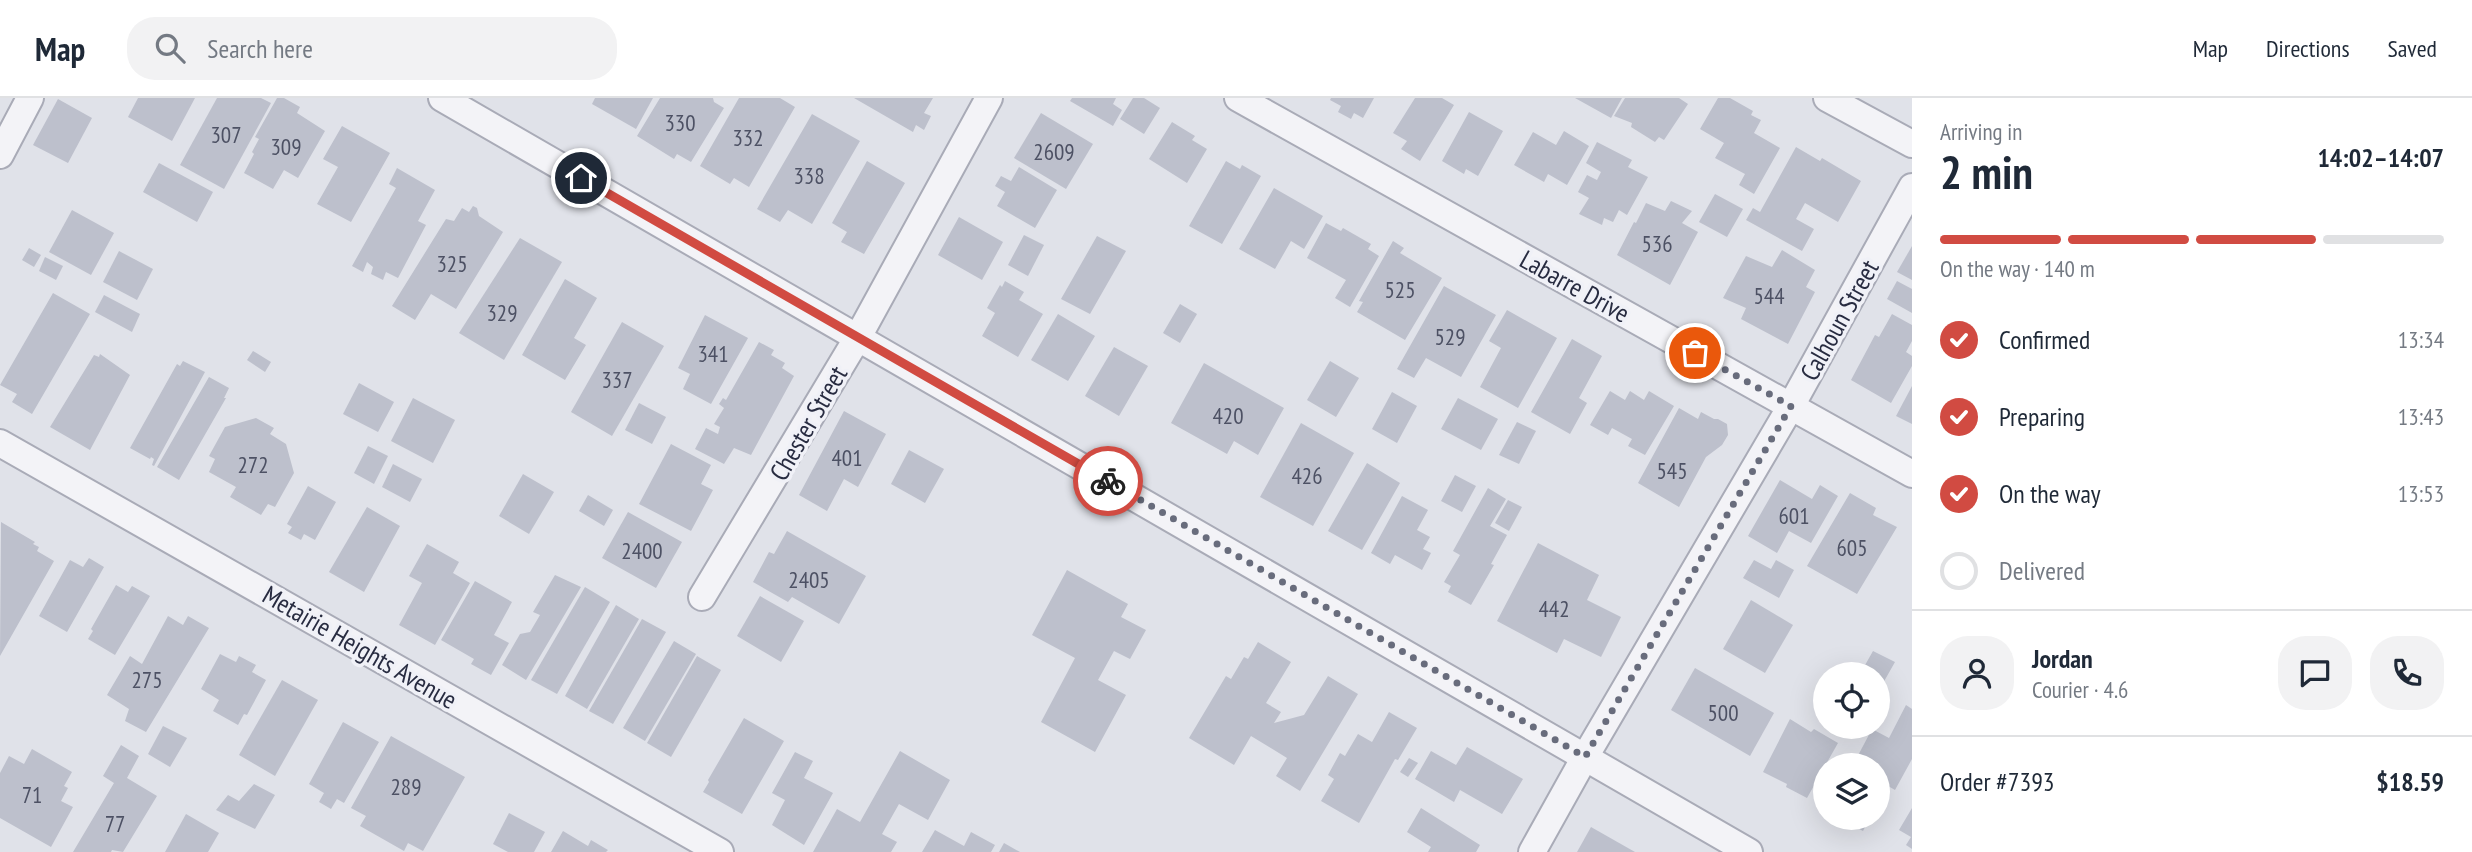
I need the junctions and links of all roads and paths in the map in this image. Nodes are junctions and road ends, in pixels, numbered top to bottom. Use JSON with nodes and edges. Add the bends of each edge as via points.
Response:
{"nodes":[{"id":1,"x":30,"y":98,"type":"edge"},
{"id":2,"x":442,"y":98,"type":"edge"},
{"id":3,"x":989,"y":98,"type":"edge"},
{"id":4,"x":1238,"y":98,"type":"edge"},
{"id":5,"x":1827,"y":98,"type":"edge"},
{"id":6,"x":1912,"y":144,"type":"edge"},
{"id":7,"x":0,"y":155,"type":"edge"},
{"id":8,"x":1912,"y":187,"type":"edge"},
{"id":9,"x":858,"y":337,"type":"junction"},
{"id":10,"x":1791,"y":406,"type":"junction"},
{"id":11,"x":0,"y":443,"type":"edge"},
{"id":12,"x":1912,"y":474,"type":"edge"},
{"id":13,"x":702,"y":597,"type":"dead end"},
{"id":14,"x":1585,"y":757,"type":"junction"},
{"id":15,"x":720,"y":852,"type":"edge"},
{"id":16,"x":1532,"y":852,"type":"edge"},
{"id":17,"x":1749,"y":852,"type":"edge"}],
"edges":[{"from":1,"to":7,"type":"street"},
{"from":2,"to":9,"type":"street"},
{"from":3,"to":9,"type":"street","name":"Chester Street"},
{"from":4,"to":10,"type":"street","name":"Labarre Drive"},
{"from":5,"to":6,"type":"street"},
{"from":8,"to":10,"type":"street","name":"Calhoun Street"},
{"from":9,"to":13,"type":"street","name":"Chester Street"},
{"from":9,"to":14,"type":"street"},
{"from":10,"to":12,"type":"street","name":"Labarre Drive"},
{"from":10,"to":14,"type":"street","name":"Calhoun Street"},
{"from":11,"to":15,"type":"street","name":"Metairie Heights Avenue"},
{"from":14,"to":16,"type":"street","name":"Calhoun Street"},
{"from":14,"to":17,"type":"street"}]}
